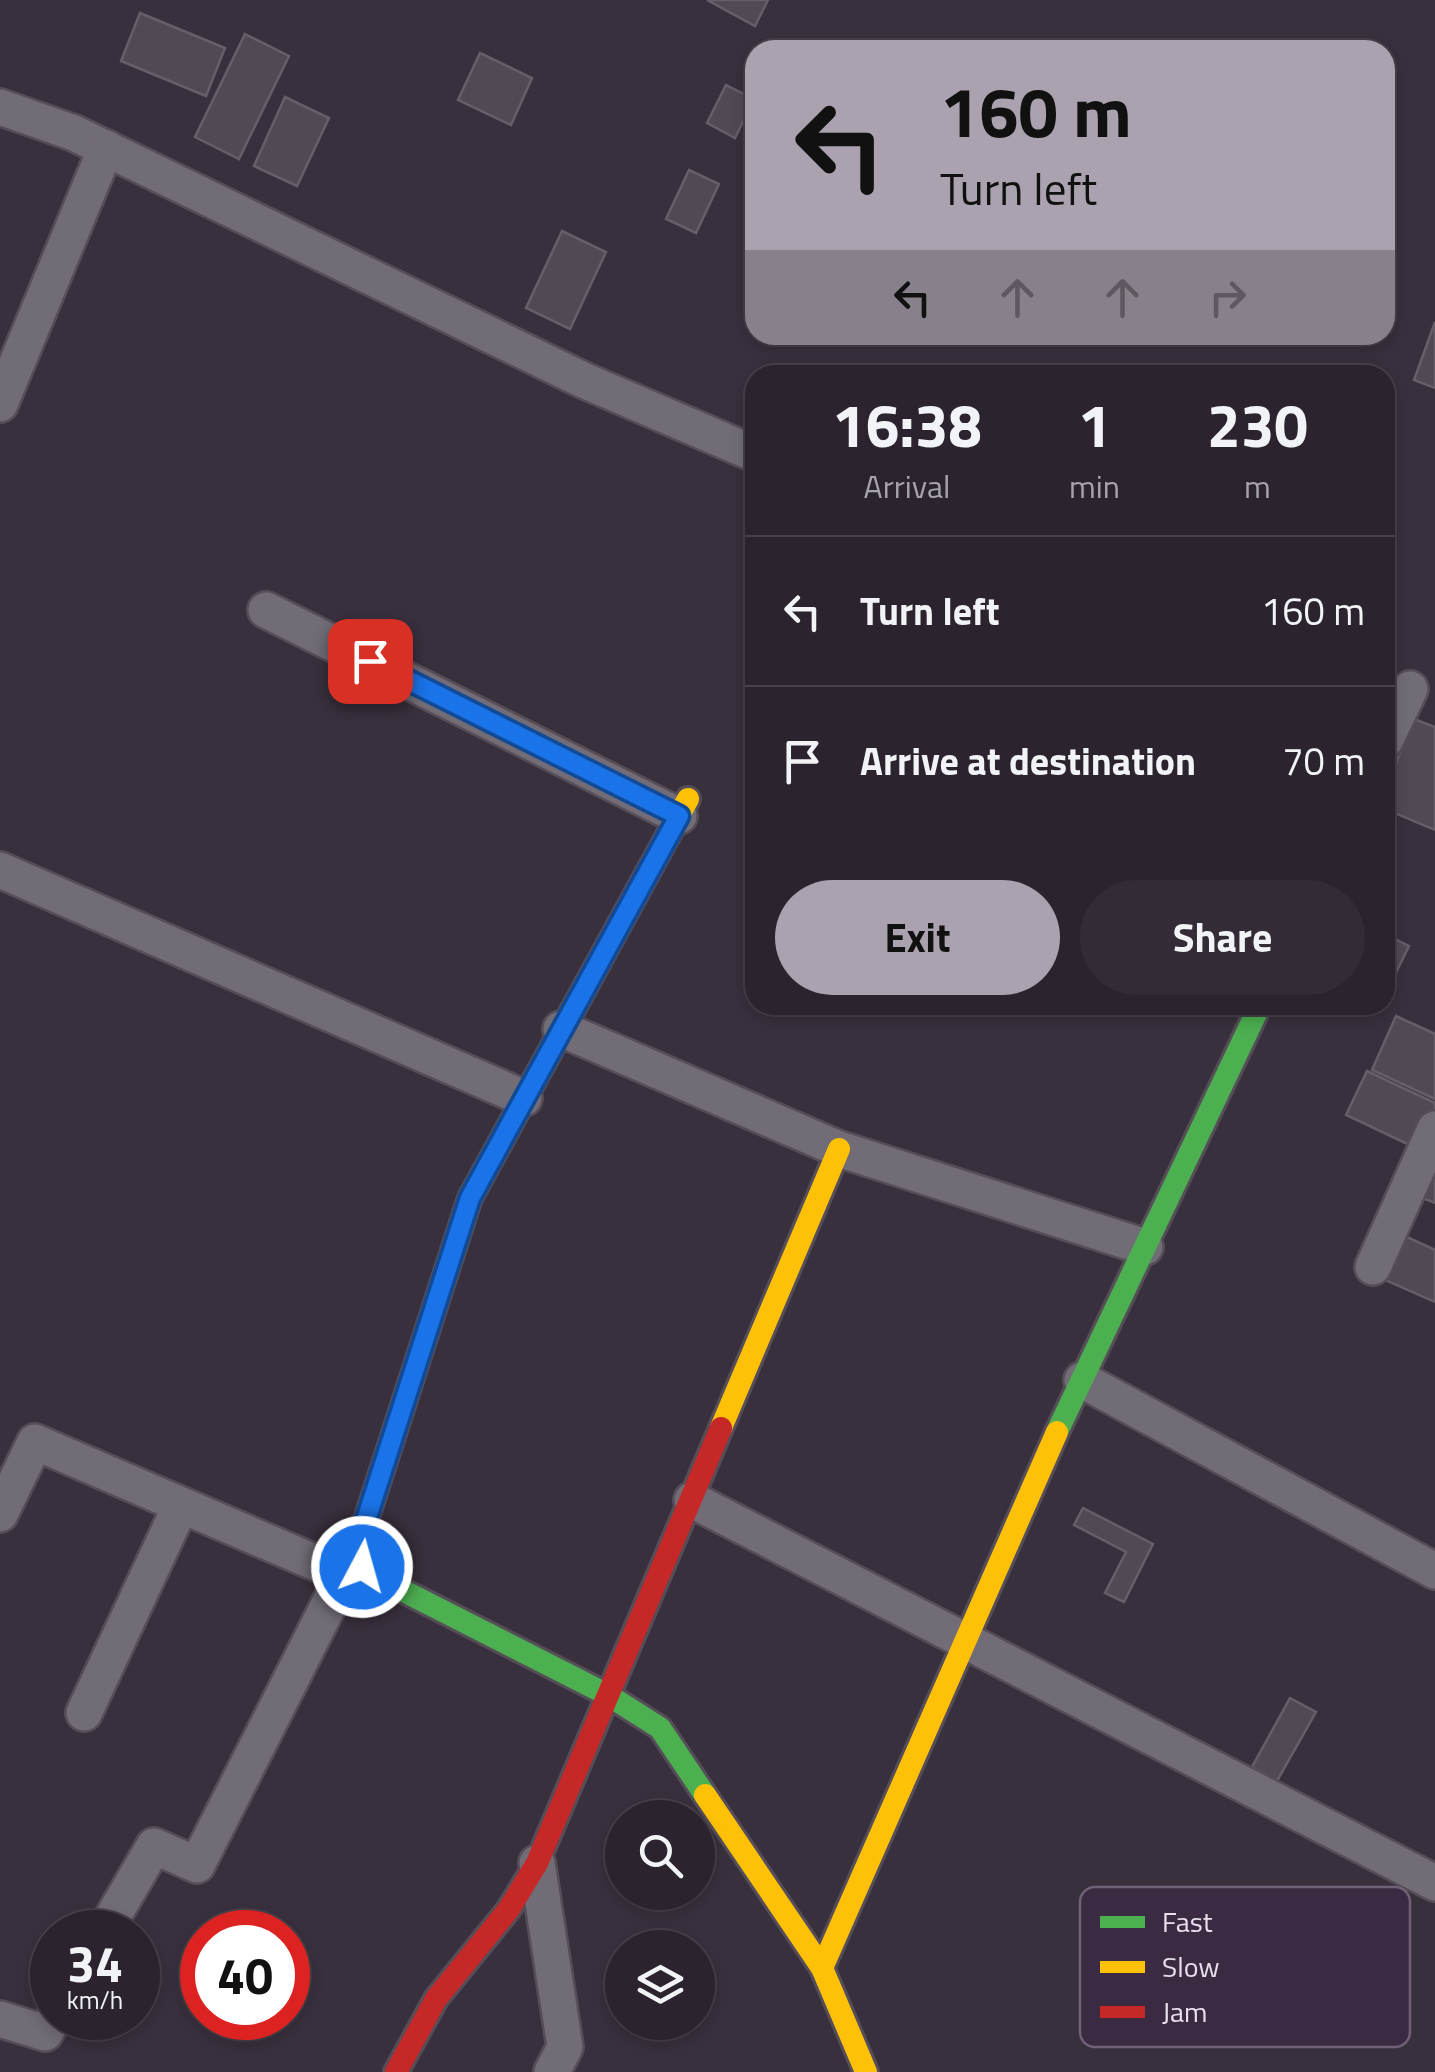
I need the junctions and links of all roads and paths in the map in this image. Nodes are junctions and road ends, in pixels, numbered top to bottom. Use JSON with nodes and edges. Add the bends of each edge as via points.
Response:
{"nodes":[{"id":1,"x":0,"y":107,"type":"edge"},
{"id":2,"x":106,"y":148,"type":"junction"},
{"id":3,"x":0,"y":404,"type":"edge"},
{"id":4,"x":745,"y":450,"type":"edge"},
{"id":5,"x":266,"y":610,"type":"dead end"},
{"id":6,"x":1410,"y":690,"type":"edge"},
{"id":7,"x":1395,"y":721,"type":"edge"},
{"id":8,"x":684,"y":808,"type":"joint"},
{"id":9,"x":0,"y":870,"type":"edge"},
{"id":10,"x":1255,"y":1015,"type":"edge"},
{"id":11,"x":561,"y":1028,"type":"junction"},
{"id":12,"x":524,"y":1098,"type":"junction"},
{"id":13,"x":1435,"y":1129,"type":"edge"},
{"id":14,"x":839,"y":1149,"type":"junction"},
{"id":15,"x":1144,"y":1247,"type":"junction"},
{"id":16,"x":1373,"y":1267,"type":"dead end"},
{"id":17,"x":1082,"y":1380,"type":"junction"},
{"id":18,"x":692,"y":1500,"type":"junction"},
{"id":19,"x":181,"y":1505,"type":"junction"},
{"id":20,"x":0,"y":1514,"type":"edge"},
{"id":21,"x":350,"y":1563,"type":"junction"},
{"id":22,"x":1435,"y":1572,"type":"edge"},
{"id":23,"x":964,"y":1642,"type":"junction"},
{"id":24,"x":608,"y":1695,"type":"junction"},
{"id":25,"x":84,"y":1712,"type":"dead end"},
{"id":26,"x":537,"y":1863,"type":"junction"},
{"id":27,"x":1435,"y":1883,"type":"edge"},
{"id":28,"x":117,"y":1910,"type":"edge"},
{"id":29,"x":822,"y":1968,"type":"junction"},
{"id":30,"x":0,"y":2018,"type":"edge"},
{"id":31,"x":30,"y":2028,"type":"edge"},
{"id":32,"x":396,"y":2072,"type":"edge"},
{"id":33,"x":552,"y":2072,"type":"edge"},
{"id":34,"x":866,"y":2072,"type":"edge"}],
"edges":[{"from":1,"to":2,"type":"street"},
{"from":2,"to":3,"type":"street"},
{"from":2,"to":4,"type":"street","via":[[583,380]]},
{"from":5,"to":8,"type":"street"},
{"from":6,"to":7,"type":"street"},
{"from":8,"to":11,"type":"street"},
{"from":9,"to":12,"type":"street"},
{"from":10,"to":15,"type":"street"},
{"from":11,"to":12,"type":"street"},
{"from":11,"to":14,"type":"street"},
{"from":12,"to":21,"type":"street","via":[[470,1198]]},
{"from":13,"to":16,"type":"street"},
{"from":14,"to":15,"type":"street"},
{"from":14,"to":18,"type":"street"},
{"from":15,"to":17,"type":"street"},
{"from":17,"to":22,"type":"street"},
{"from":17,"to":23,"type":"street"},
{"from":18,"to":23,"type":"street"},
{"from":18,"to":24,"type":"street"},
{"from":19,"to":20,"type":"street","via":[[35,1442]]},
{"from":19,"to":21,"type":"street"},
{"from":19,"to":25,"type":"street"},
{"from":21,"to":24,"type":"street"},
{"from":21,"to":28,"type":"street","via":[[197,1864],[154,1846]]},
{"from":23,"to":27,"type":"street"},
{"from":23,"to":29,"type":"street"},
{"from":24,"to":26,"type":"street"},
{"from":24,"to":29,"type":"street","via":[[660,1728]]},
{"from":26,"to":32,"type":"street","via":[[436,2000]]},
{"from":26,"to":33,"type":"street","via":[[565,2047]]},
{"from":29,"to":34,"type":"street"},
{"from":30,"to":31,"type":"street"}]}
